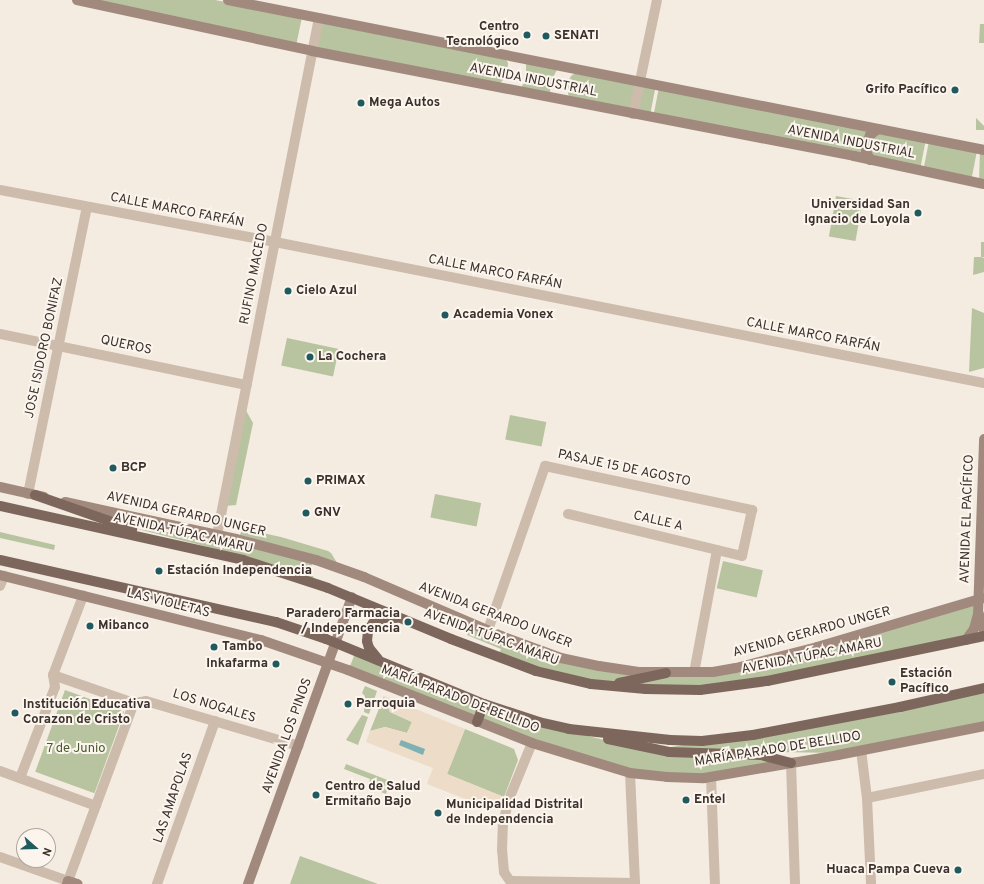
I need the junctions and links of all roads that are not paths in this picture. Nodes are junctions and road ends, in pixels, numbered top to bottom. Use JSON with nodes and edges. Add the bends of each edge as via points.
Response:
{"nodes":[{"id":1,"x":77,"y":0,"type":"edge"},
{"id":2,"x":228,"y":0,"type":"edge"},
{"id":3,"x":657,"y":0,"type":"edge"},
{"id":4,"x":319,"y":18,"type":"junction"},
{"id":5,"x":312,"y":51,"type":"junction"},
{"id":6,"x":640,"y":81,"type":"junction"},
{"id":7,"x":633,"y":114,"type":"junction"},
{"id":8,"x":860,"y":125,"type":"junction"},
{"id":9,"x":878,"y":129,"type":"junction"},
{"id":10,"x":984,"y":150,"type":"edge"},
{"id":11,"x":854,"y":156,"type":"junction"},
{"id":12,"x":870,"y":160,"type":"junction"},
{"id":13,"x":984,"y":184,"type":"edge"},
{"id":14,"x":0,"y":190,"type":"edge"},
{"id":15,"x":87,"y":207,"type":"junction"},
{"id":16,"x":275,"y":242,"type":"junction"},
{"id":17,"x":0,"y":334,"type":"edge"},
{"id":18,"x":59,"y":346,"type":"junction"},
{"id":19,"x":984,"y":383,"type":"edge"},
{"id":20,"x":247,"y":385,"type":"junction"},
{"id":21,"x":984,"y":439,"type":"edge"},
{"id":22,"x":0,"y":487,"type":"edge"},
{"id":23,"x":32,"y":495,"type":"junction"},
{"id":24,"x":0,"y":506,"type":"edge"},
{"id":25,"x":568,"y":514,"type":"dead end"},
{"id":26,"x":217,"y":535,"type":"junction"},
{"id":27,"x":175,"y":545,"type":"junction"},
{"id":28,"x":717,"y":550,"type":"junction"},
{"id":29,"x":742,"y":556,"type":"joint"},
{"id":30,"x":0,"y":560,"type":"edge"},
{"id":31,"x":1,"y":579,"type":"edge"},
{"id":32,"x":83,"y":596,"type":"junction"},
{"id":33,"x":352,"y":597,"type":"junction"},
{"id":34,"x":980,"y":603,"type":"edge"},
{"id":35,"x":408,"y":622,"type":"junction"},
{"id":36,"x":488,"y":630,"type":"junction"},
{"id":37,"x":984,"y":630,"type":"edge"},
{"id":38,"x":984,"y":636,"type":"edge"},
{"id":39,"x":966,"y":640,"type":"junction"},
{"id":40,"x":336,"y":644,"type":"junction"},
{"id":41,"x":329,"y":663,"type":"junction"},
{"id":42,"x":384,"y":663,"type":"junction"},
{"id":43,"x":666,"y":673,"type":"junction"},
{"id":44,"x":694,"y":673,"type":"junction"},
{"id":45,"x":53,"y":675,"type":"junction"},
{"id":46,"x":608,"y":686,"type":"junction"},
{"id":47,"x":984,"y":688,"type":"edge"},
{"id":48,"x":134,"y":703,"type":"junction"},
{"id":49,"x":484,"y":704,"type":"junction"},
{"id":50,"x":215,"y":721,"type":"junction"},
{"id":51,"x":477,"y":722,"type":"junction"},
{"id":52,"x":984,"y":726,"type":"edge"},
{"id":53,"x":569,"y":729,"type":"junction"},
{"id":54,"x":532,"y":743,"type":"junction"},
{"id":55,"x":299,"y":746,"type":"junction"},
{"id":56,"x":861,"y":750,"type":"junction"},
{"id":57,"x":791,"y":763,"type":"junction"},
{"id":58,"x":0,"y":771,"type":"edge"},
{"id":59,"x":630,"y":773,"type":"junction"},
{"id":60,"x":984,"y":774,"type":"edge"},
{"id":61,"x":711,"y":777,"type":"junction"},
{"id":62,"x":20,"y":778,"type":"junction"},
{"id":63,"x":867,"y":798,"type":"junction"},
{"id":64,"x":96,"y":806,"type":"junction"},
{"id":65,"x":0,"y":857,"type":"edge"},
{"id":66,"x":71,"y":883,"type":"edge"},
{"id":67,"x":512,"y":883,"type":"edge"},
{"id":68,"x":560,"y":883,"type":"edge"},
{"id":69,"x":157,"y":884,"type":"edge"},
{"id":70,"x":248,"y":884,"type":"edge"},
{"id":71,"x":635,"y":884,"type":"edge"},
{"id":72,"x":715,"y":884,"type":"edge"},
{"id":73,"x":795,"y":884,"type":"edge"},
{"id":74,"x":871,"y":884,"type":"edge"}],
"edges":[{"from":1,"to":5,"type":"street","name":"AVENIDA INDUSTRIAL"},
{"from":2,"to":4,"type":"street","name":"AVENIDA INDUSTRIAL"},
{"from":3,"to":6,"type":"street"},
{"from":4,"to":5,"type":"street","name":"RUFINO MACEDO"},
{"from":4,"to":6,"type":"street","name":"AVENIDA INDUSTRIAL"},
{"from":5,"to":7,"type":"street","name":"AVENIDA INDUSTRIAL"},
{"from":5,"to":16,"type":"street","name":"RUFINO MACEDO"},
{"from":6,"to":7,"type":"street"},
{"from":6,"to":8,"type":"street","name":"AVENIDA INDUSTRIAL"},
{"from":7,"to":11,"type":"street","name":"AVENIDA INDUSTRIAL"},
{"from":8,"to":9,"type":"street","name":"AVENIDA INDUSTRIAL"},
{"from":8,"to":11,"type":"street","via":[[864,139]]},
{"from":9,"to":10,"type":"street","name":"AVENIDA INDUSTRIAL"},
{"from":9,"to":12,"type":"street","via":[[870,134],[866,146]]},
{"from":11,"to":12,"type":"street","name":"AVENIDA INDUSTRIAL"},
{"from":12,"to":13,"type":"street","name":"AVENIDA INDUSTRIAL"},
{"from":14,"to":15,"type":"street","name":"CALLE MARCO FARFÁN"},
{"from":15,"to":16,"type":"street","name":"CALLE MARCO FARFÁN"},
{"from":15,"to":18,"type":"street","name":"JOSE ISIDORO BONIFAZ"},
{"from":16,"to":19,"type":"street","name":"CALLE MARCO FARFÁN"},
{"from":16,"to":20,"type":"street","name":"RUFINO MACEDO"},
{"from":17,"to":18,"type":"street","name":"QUEROS"},
{"from":18,"to":20,"type":"street","name":"QUEROS"},
{"from":18,"to":23,"type":"street","name":"JOSE ISIDORO BONIFAZ"},
{"from":20,"to":26,"type":"street","name":"RUFINO MACEDO"},
{"from":21,"to":34,"type":"street","name":"AVENIDA EL PACÍFICO"},
{"from":22,"to":23,"type":"street","name":"AVENIDA GERARDO UNGER"},
{"from":23,"to":26,"type":"street","name":"AVENIDA GERARDO UNGER"},
{"from":23,"to":27,"type":"main road"},
{"from":24,"to":27,"type":"main road","name":"AVENIDA TÚPAC AMARU"},
{"from":25,"to":28,"type":"street","name":"CALLE A"},
{"from":26,"to":36,"type":"street","name":"AVENIDA GERARDO UNGER","via":[[332,565]]},
{"from":27,"to":33,"type":"main road","name":"AVENIDA TÚPAC AMARU","via":[[243,560]]},
{"from":28,"to":29,"type":"street","name":"CALLE A"},
{"from":28,"to":44,"type":"street"},
{"from":29,"to":36,"type":"street","name":"PASAJE 15 DE AGOSTO","via":[[752,510],[545,466]]},
{"from":30,"to":40,"type":"main road","via":[[276,622]]},
{"from":31,"to":32,"type":"street","name":"LAS VIOLETAS"},
{"from":32,"to":41,"type":"street","name":"LAS VIOLETAS","via":[[261,640]]},
{"from":32,"to":45,"type":"street"},
{"from":33,"to":35,"type":"main road","name":"AVENIDA TÚPAC AMARU"},
{"from":33,"to":40,"type":"street","name":"AVENIDA LOS PINOS"},
{"from":34,"to":37,"type":"street","name":"AVENIDA EL PACÍFICO","via":[[980,623]]},
{"from":34,"to":39,"type":"street","name":"AVENIDA EL PACÍFICO","via":[[976,625]]},
{"from":34,"to":44,"type":"street","name":"AVENIDA GERARDO UNGER","via":[[773,659],[713,672]]},
{"from":35,"to":42,"type":"main road","via":[[385,618],[376,621],[370,628],[367,638],[369,648],[374,656]]},
{"from":35,"to":46,"type":"main road","name":"AVENIDA TÚPAC AMARU","via":[[536,671]]},
{"from":36,"to":43,"type":"street","name":"AVENIDA GERARDO UNGER","via":[[576,662],[639,672]]},
{"from":38,"to":39,"type":"main road","name":"AVENIDA TÚPAC AMARU"},
{"from":39,"to":46,"type":"main road","name":"AVENIDA TÚPAC AMARU","via":[[767,681],[700,690]]},
{"from":40,"to":41,"type":"street","name":"AVENIDA LOS PINOS"},
{"from":40,"to":42,"type":"main road"},
{"from":41,"to":51,"type":"street","name":"MARÍA PARADO DE BELLIDO"},
{"from":41,"to":55,"type":"street","name":"AVENIDA LOS PINOS"},
{"from":42,"to":49,"type":"main road"},
{"from":43,"to":44,"type":"street","name":"AVENIDA GERARDO UNGER"},
{"from":43,"to":46,"type":"main road"},
{"from":45,"to":48,"type":"street","name":"LOS NOGALES"},
{"from":45,"to":62,"type":"street","via":[[55,687]]},
{"from":47,"to":53,"type":"main road","via":[[753,735],[702,741]]},
{"from":48,"to":50,"type":"street","name":"LOS NOGALES","via":[[146,701]]},
{"from":48,"to":64,"type":"street"},
{"from":49,"to":51,"type":"main road"},
{"from":49,"to":53,"type":"main road"},
{"from":50,"to":55,"type":"street","name":"LOS NOGALES"},
{"from":50,"to":69,"type":"street","name":"LAS AMAPOLAS"},
{"from":51,"to":54,"type":"street","name":"MARÍA PARADO DE BELLIDO"},
{"from":52,"to":56,"type":"street","name":"MARÍA PARADO DE BELLIDO"},
{"from":53,"to":57,"type":"main road","via":[[669,752],[760,755]]},
{"from":54,"to":59,"type":"street","name":"MARÍA PARADO DE BELLIDO"},
{"from":54,"to":67,"type":"street","via":[[503,824],[504,872]]},
{"from":55,"to":70,"type":"street","name":"AVENIDA LOS PINOS"},
{"from":56,"to":57,"type":"street","name":"MARÍA PARADO DE BELLIDO"},
{"from":56,"to":63,"type":"street"},
{"from":57,"to":61,"type":"street","name":"MARÍA PARADO DE BELLIDO"},
{"from":57,"to":73,"type":"street"},
{"from":58,"to":62,"type":"street"},
{"from":59,"to":61,"type":"street","name":"MARÍA PARADO DE BELLIDO","via":[[667,777]]},
{"from":59,"to":71,"type":"street"},
{"from":60,"to":63,"type":"street"},
{"from":61,"to":72,"type":"street"},
{"from":62,"to":64,"type":"street"},
{"from":63,"to":74,"type":"street"},
{"from":64,"to":66,"type":"street"},
{"from":65,"to":66,"type":"street"},
{"from":67,"to":68,"type":"street"},
{"from":68,"to":71,"type":"street"}]}
